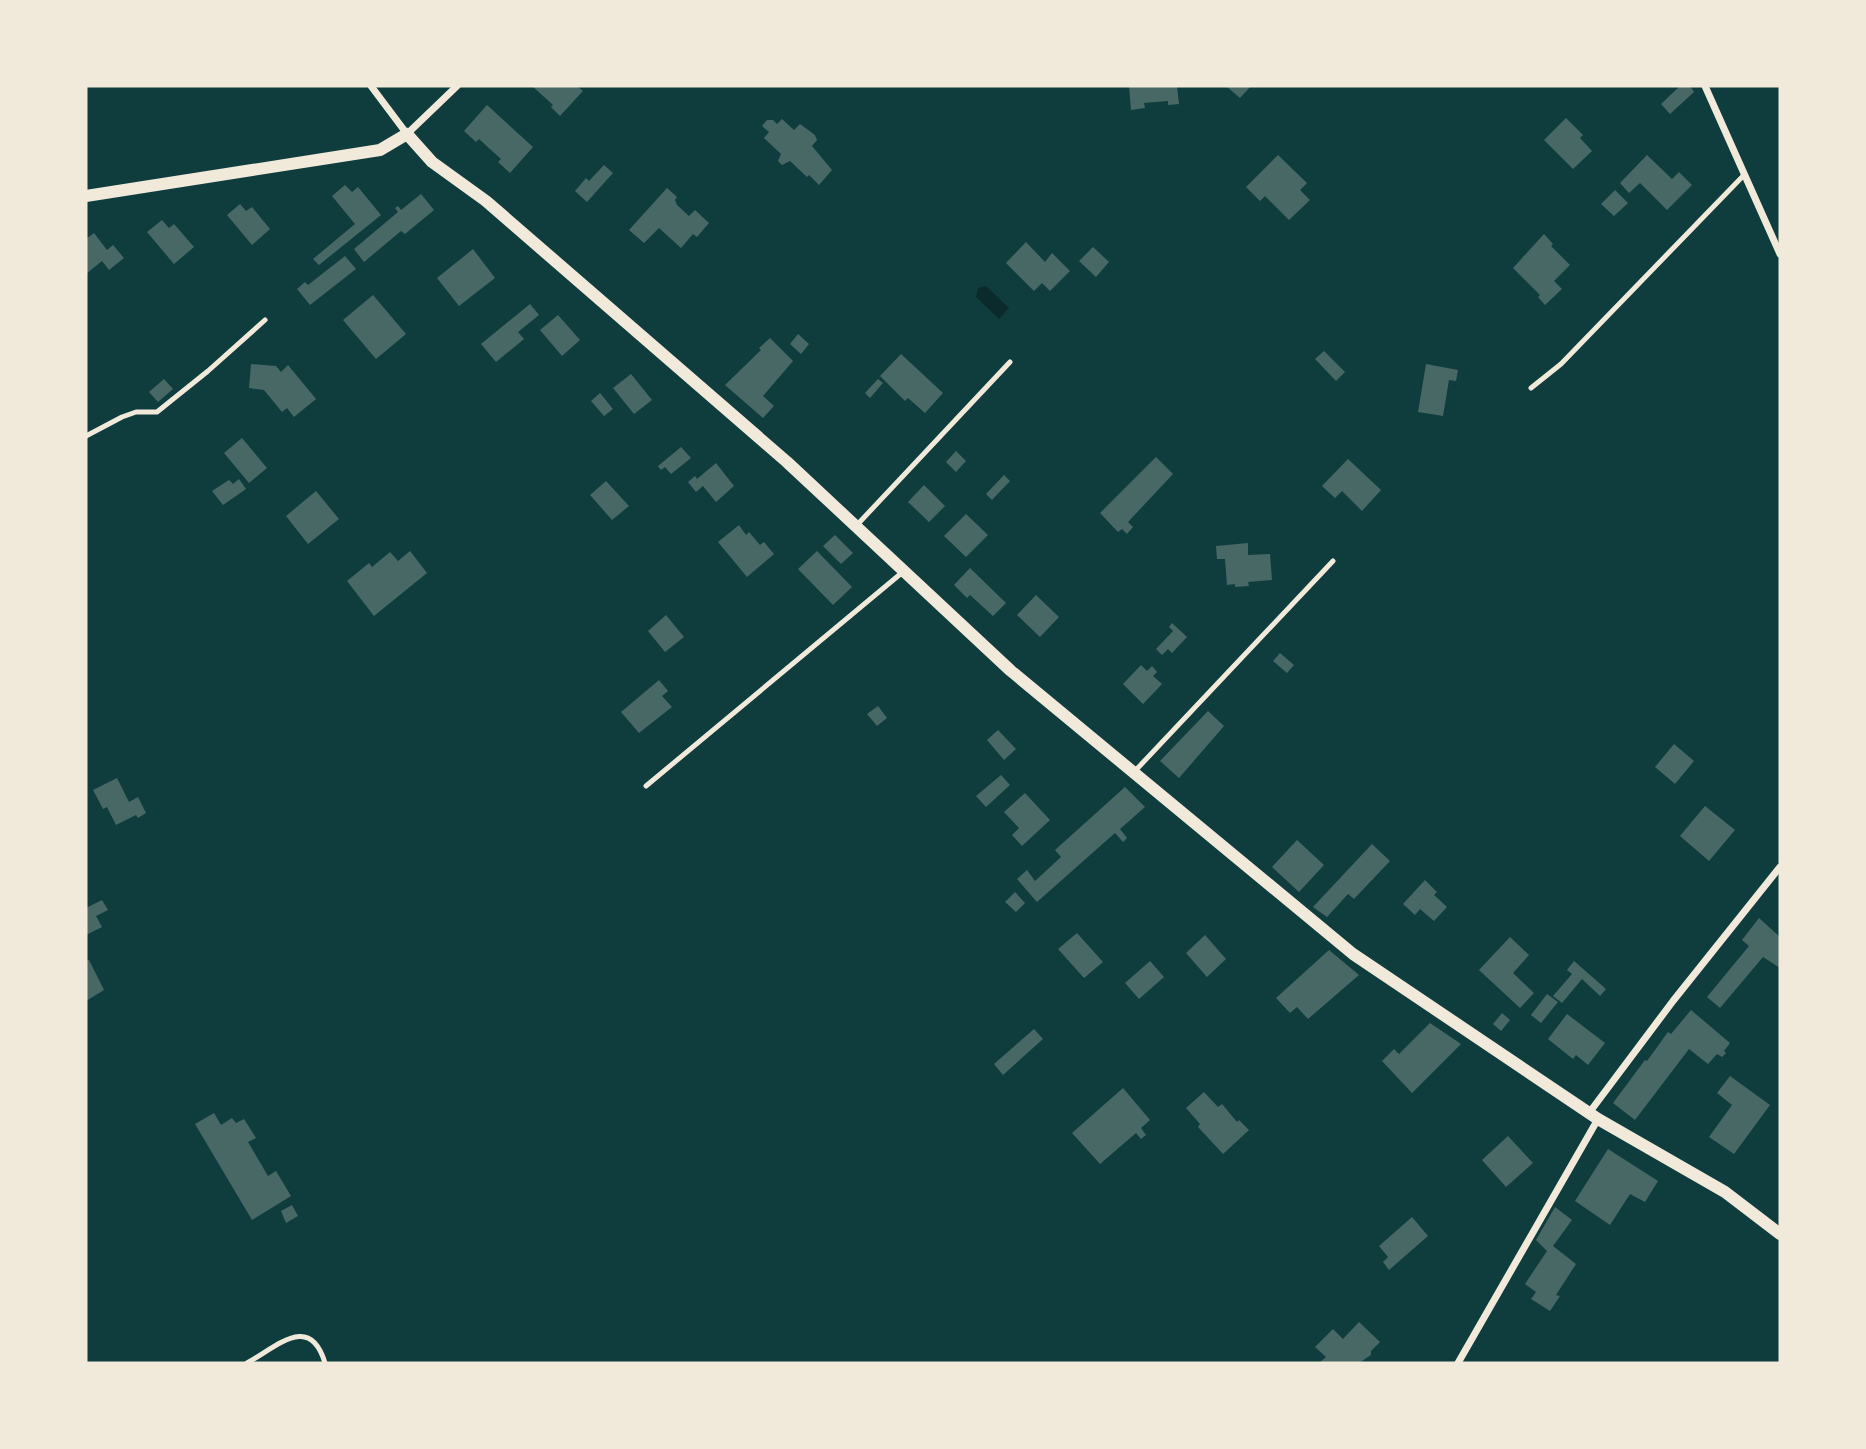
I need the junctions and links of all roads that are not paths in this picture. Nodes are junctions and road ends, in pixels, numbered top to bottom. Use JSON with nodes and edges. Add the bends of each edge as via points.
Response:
{"nodes":[{"id":1,"x":371,"y":86,"type":"edge"},
{"id":2,"x":457,"y":86,"type":"edge"},
{"id":3,"x":1705,"y":86,"type":"edge"},
{"id":4,"x":407,"y":134,"type":"junction"},
{"id":5,"x":1744,"y":175,"type":"junction"},
{"id":6,"x":86,"y":196,"type":"edge"},
{"id":7,"x":1780,"y":254,"type":"edge"},
{"id":8,"x":265,"y":320,"type":"dead end"},
{"id":9,"x":1010,"y":362,"type":"dead end"},
{"id":10,"x":1531,"y":388,"type":"dead end"},
{"id":11,"x":86,"y":436,"type":"edge"},
{"id":12,"x":856,"y":526,"type":"junction"},
{"id":13,"x":1334,"y":561,"type":"dead end"},
{"id":14,"x":904,"y":571,"type":"junction"},
{"id":15,"x":1134,"y":772,"type":"junction"},
{"id":16,"x":646,"y":786,"type":"dead end"},
{"id":17,"x":1780,"y":867,"type":"edge"},
{"id":18,"x":1594,"y":1116,"type":"junction"},
{"id":19,"x":1780,"y":1234,"type":"edge"},
{"id":20,"x":247,"y":1363,"type":"edge"},
{"id":21,"x":325,"y":1363,"type":"edge"},
{"id":22,"x":1458,"y":1363,"type":"edge"}],
"edges":[{"from":1,"to":4,"type":"street"},
{"from":2,"to":4,"type":"street"},
{"from":3,"to":5,"type":"street"},
{"from":4,"to":6,"type":"street","via":[[380,150]]},
{"from":4,"to":12,"type":"street","via":[[432,162],[486,201]]},
{"from":5,"to":7,"type":"street"},
{"from":5,"to":10,"type":"lane","via":[[1561,364]]},
{"from":8,"to":11,"type":"lane","via":[[157,412],[129,415]]},
{"from":9,"to":12,"type":"lane"},
{"from":12,"to":14,"type":"street"},
{"from":13,"to":15,"type":"lane"},
{"from":14,"to":15,"type":"street","via":[[1012,671]]},
{"from":14,"to":16,"type":"lane"},
{"from":15,"to":18,"type":"street","via":[[1353,954]]},
{"from":17,"to":18,"type":"street","via":[[1673,1001]]},
{"from":18,"to":19,"type":"street","via":[[1725,1192]]},
{"from":18,"to":22,"type":"street"},
{"from":20,"to":21,"type":"lane","via":[[297,1335],[309,1337],[320,1348]]}]}
